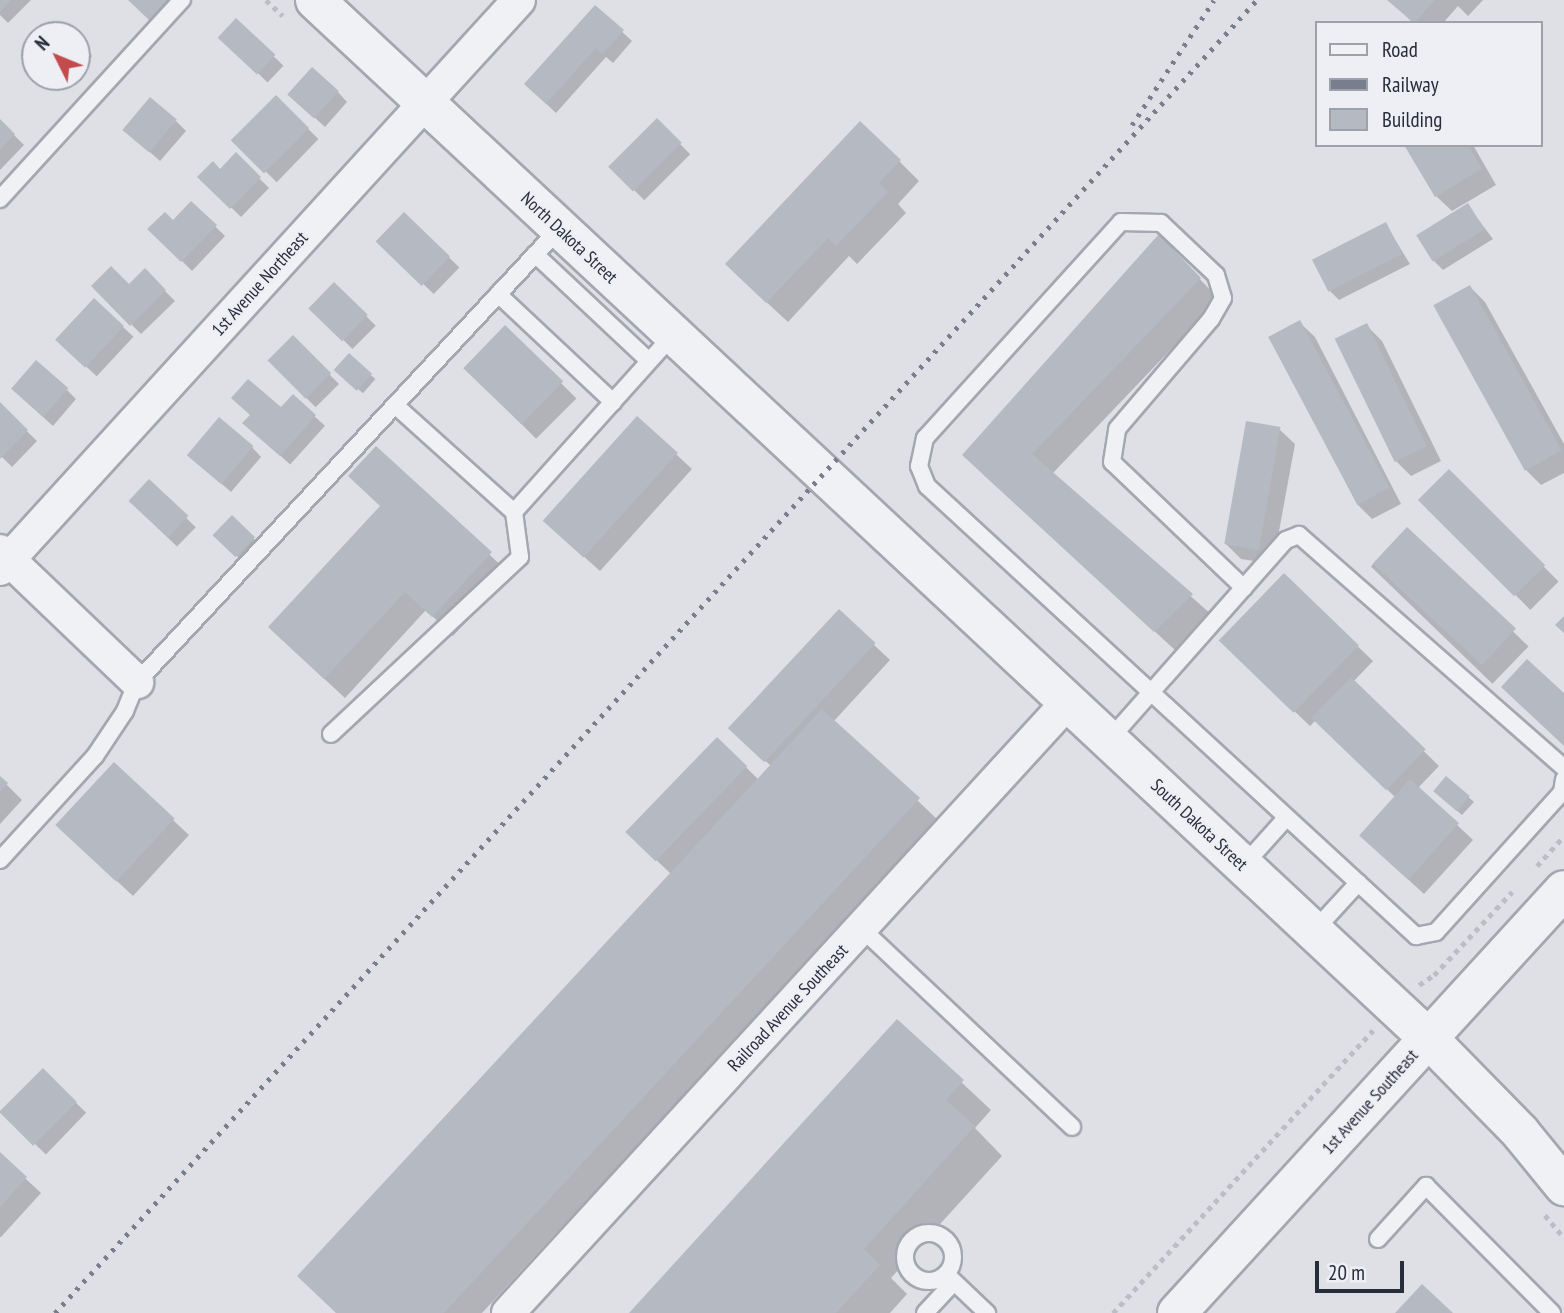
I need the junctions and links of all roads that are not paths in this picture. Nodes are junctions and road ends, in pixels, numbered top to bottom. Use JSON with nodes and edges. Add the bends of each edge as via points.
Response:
{"nodes":[{"id":1,"x":182,"y":0,"type":"edge"},
{"id":2,"x":314,"y":0,"type":"edge"},
{"id":3,"x":519,"y":0,"type":"edge"},
{"id":4,"x":425,"y":103,"type":"junction"},
{"id":5,"x":0,"y":199,"type":"edge"},
{"id":6,"x":547,"y":242,"type":"junction"},
{"id":7,"x":498,"y":294,"type":"junction"},
{"id":8,"x":661,"y":348,"type":"junction"},
{"id":9,"x":613,"y":402,"type":"junction"},
{"id":10,"x":395,"y":405,"type":"junction"},
{"id":11,"x":823,"y":475,"type":"joint"},
{"id":12,"x":514,"y":512,"type":"junction"},
{"id":13,"x":3,"y":559,"type":"edge"},
{"id":14,"x":1244,"y":588,"type":"junction"},
{"id":15,"x":137,"y":682,"type":"junction"},
{"id":16,"x":1149,"y":695,"type":"junction"},
{"id":17,"x":1067,"y":703,"type":"junction"},
{"id":18,"x":331,"y":734,"type":"dead end"},
{"id":19,"x":1108,"y":741,"type":"junction"},
{"id":20,"x":1564,"y":768,"type":"edge"},
{"id":21,"x":1563,"y":789,"type":"edge"},
{"id":22,"x":1286,"y":818,"type":"junction"},
{"id":23,"x":0,"y":860,"type":"edge"},
{"id":24,"x":1243,"y":866,"type":"junction"},
{"id":25,"x":1358,"y":883,"type":"junction"},
{"id":26,"x":1564,"y":890,"type":"edge"},
{"id":27,"x":861,"y":928,"type":"junction"},
{"id":28,"x":1313,"y":932,"type":"junction"},
{"id":29,"x":1428,"y":1038,"type":"junction"},
{"id":30,"x":1072,"y":1127,"type":"dead end"},
{"id":31,"x":1564,"y":1186,"type":"edge"},
{"id":32,"x":1378,"y":1239,"type":"dead end"},
{"id":33,"x":1541,"y":1300,"type":"junction"},
{"id":34,"x":508,"y":1313,"type":"edge"},
{"id":35,"x":925,"y":1313,"type":"edge"},
{"id":36,"x":987,"y":1313,"type":"edge"},
{"id":37,"x":1177,"y":1313,"type":"edge"},
{"id":38,"x":1529,"y":1313,"type":"edge"},
{"id":39,"x":1552,"y":1313,"type":"edge"}],
"edges":[{"from":1,"to":5,"type":"lane"},
{"from":2,"to":4,"type":"street","name":"North Dakota Street"},
{"from":3,"to":4,"type":"street","name":"1st Avenue Northeast"},
{"from":4,"to":6,"type":"street","name":"North Dakota Street"},
{"from":4,"to":13,"type":"street","name":"1st Avenue Northeast"},
{"from":6,"to":7,"type":"lane"},
{"from":6,"to":8,"type":"street","name":"North Dakota Street"},
{"from":7,"to":9,"type":"lane"},
{"from":7,"to":10,"type":"lane"},
{"from":8,"to":9,"type":"lane"},
{"from":8,"to":11,"type":"street","name":"North Dakota Street"},
{"from":9,"to":12,"type":"lane"},
{"from":10,"to":12,"type":"lane"},
{"from":10,"to":15,"type":"lane"},
{"from":11,"to":17,"type":"street","name":"South Dakota Street"},
{"from":12,"to":18,"type":"lane","via":[[520,557]]},
{"from":13,"to":15,"type":"street"},
{"from":14,"to":16,"type":"lane"},
{"from":14,"to":16,"type":"lane","via":[[1112,463],[1117,429],[1211,319],[1223,298],[1216,275],[1161,223],[1121,222],[925,438],[919,466],[927,486]]},
{"from":14,"to":20,"type":"lane","via":[[1286,541],[1299,535]]},
{"from":15,"to":23,"type":"lane","via":[[125,711],[95,756]]},
{"from":16,"to":19,"type":"lane"},
{"from":16,"to":22,"type":"lane"},
{"from":17,"to":19,"type":"street","name":"South Dakota Street"},
{"from":17,"to":27,"type":"street","name":"Railroad Avenue Southeast"},
{"from":19,"to":24,"type":"street","name":"South Dakota Street"},
{"from":21,"to":25,"type":"lane","via":[[1436,932],[1416,936]]},
{"from":22,"to":24,"type":"lane"},
{"from":22,"to":25,"type":"lane"},
{"from":24,"to":28,"type":"street","name":"South Dakota Street"},
{"from":25,"to":28,"type":"lane"},
{"from":26,"to":29,"type":"street","name":"1st Avenue Southeast"},
{"from":27,"to":30,"type":"lane"},
{"from":27,"to":34,"type":"street","name":"Railroad Avenue Southeast"},
{"from":28,"to":29,"type":"street","name":"South Dakota Street"},
{"from":29,"to":31,"type":"street","name":"South Dakota Street","via":[[1520,1132]]},
{"from":29,"to":37,"type":"street","name":"1st Avenue Southeast"},
{"from":32,"to":33,"type":"lane","via":[[1426,1186]]},
{"from":33,"to":38,"type":"lane"},
{"from":33,"to":39,"type":"lane"},
{"from":35,"to":36,"type":"lane","via":[[950,1278]]}]}
